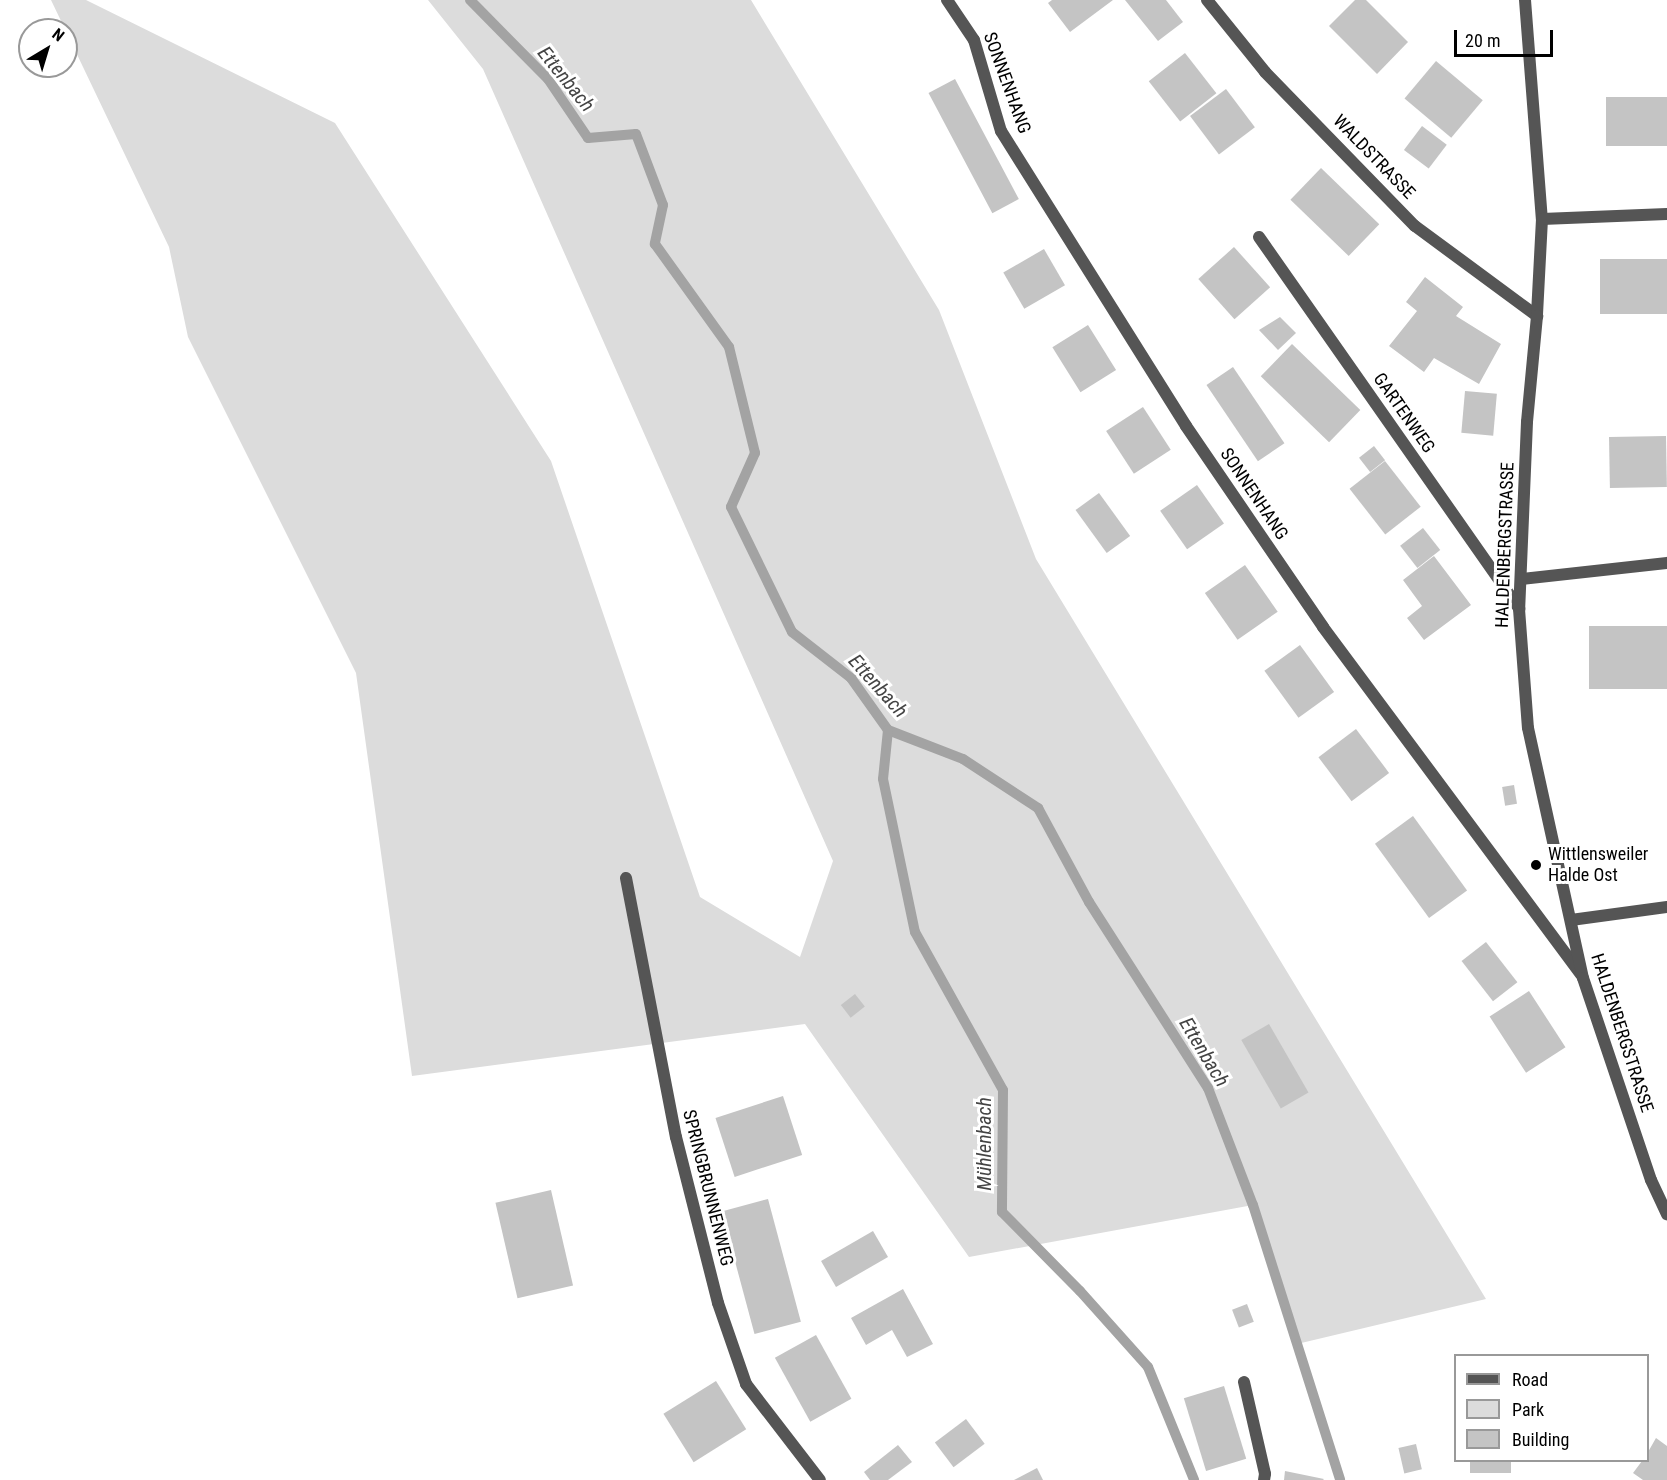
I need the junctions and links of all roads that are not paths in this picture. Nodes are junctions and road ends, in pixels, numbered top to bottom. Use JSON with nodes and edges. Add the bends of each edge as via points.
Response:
{"nodes":[{"id":1,"x":947,"y":0,"type":"edge"},
{"id":2,"x":1207,"y":0,"type":"edge"},
{"id":3,"x":1525,"y":0,"type":"edge"},
{"id":4,"x":1667,"y":214,"type":"edge"},
{"id":5,"x":1542,"y":219,"type":"junction"},
{"id":6,"x":1260,"y":237,"type":"dead end"},
{"id":7,"x":1537,"y":316,"type":"junction"},
{"id":8,"x":1667,"y":563,"type":"edge"},
{"id":9,"x":1521,"y":579,"type":"junction"},
{"id":10,"x":1519,"y":609,"type":"junction"},
{"id":11,"x":626,"y":878,"type":"dead end"},
{"id":12,"x":1667,"y":907,"type":"edge"},
{"id":13,"x":1571,"y":920,"type":"junction"},
{"id":14,"x":1583,"y":978,"type":"junction"},
{"id":15,"x":1667,"y":1215,"type":"edge"},
{"id":16,"x":1244,"y":1382,"type":"dead end"},
{"id":17,"x":820,"y":1480,"type":"edge"},
{"id":18,"x":1264,"y":1480,"type":"edge"}],
"edges":[{"from":1,"to":14,"type":"street","name":"SONNENHANG","via":[[974,40],[1001,131],[1186,426],[1323,627]]},
{"from":2,"to":7,"type":"street","name":"WALDSTRASSE","via":[[1265,72],[1415,226]]},
{"from":3,"to":5,"type":"street","name":"HALDENBERGSTRASSE"},
{"from":4,"to":5,"type":"street"},
{"from":5,"to":7,"type":"street","name":"HALDENBERGSTRASSE"},
{"from":6,"to":10,"type":"street","name":"GARTENWEG"},
{"from":7,"to":9,"type":"street","name":"HALDENBERGSTRASSE","via":[[1527,422]]},
{"from":8,"to":9,"type":"street"},
{"from":9,"to":10,"type":"street","name":"HALDENBERGSTRASSE"},
{"from":10,"to":13,"type":"street","name":"HALDENBERGSTRASSE","via":[[1527,728]]},
{"from":11,"to":17,"type":"street","name":"SPRINGBRUNNENWEG","via":[[676,1137],[718,1303],[746,1384]]},
{"from":12,"to":13,"type":"street"},
{"from":13,"to":14,"type":"street","name":"HALDENBERGSTRASSE"},
{"from":14,"to":15,"type":"street","name":"HALDENBERGSTRASSE","via":[[1651,1180]]},
{"from":16,"to":18,"type":"street"}]}
